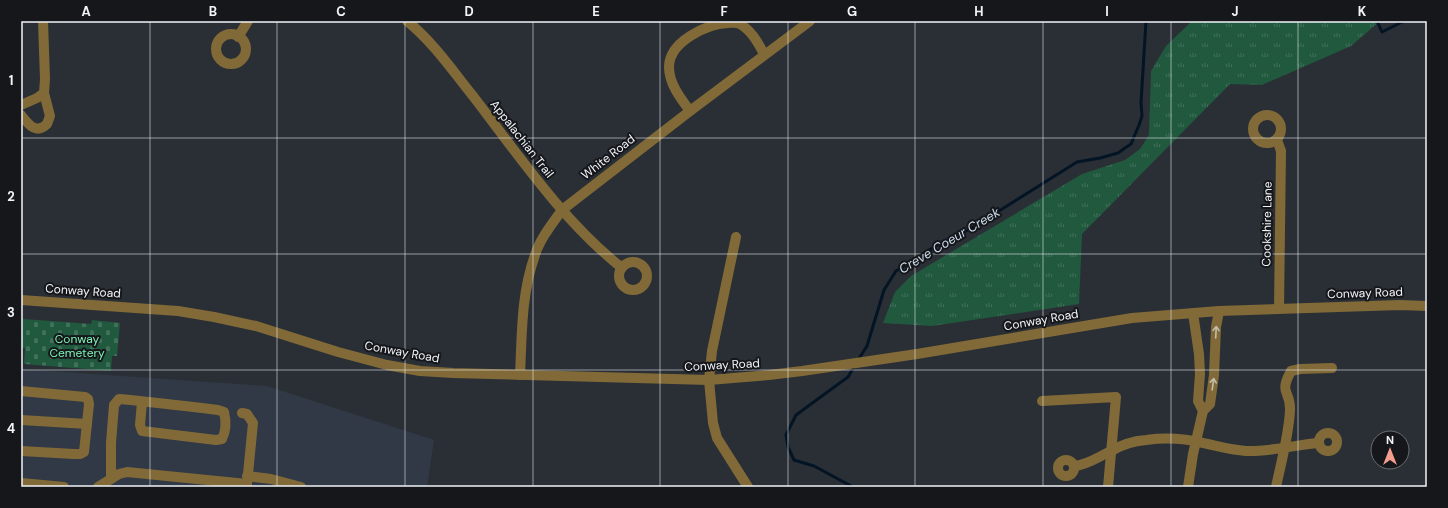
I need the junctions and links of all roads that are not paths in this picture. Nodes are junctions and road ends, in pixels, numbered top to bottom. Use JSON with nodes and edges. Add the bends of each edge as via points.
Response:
{"nodes":[{"id":1,"x":43,"y":21,"type":"edge"},
{"id":2,"x":248,"y":21,"type":"edge"},
{"id":3,"x":407,"y":21,"type":"edge"},
{"id":4,"x":810,"y":21,"type":"edge"},
{"id":5,"x":238,"y":37,"type":"dead end"},
{"id":6,"x":764,"y":54,"type":"junction"},
{"id":7,"x":44,"y":93,"type":"junction"},
{"id":8,"x":24,"y":104,"type":"edge"},
{"id":9,"x":690,"y":111,"type":"junction"},
{"id":10,"x":21,"y":115,"type":"edge"},
{"id":11,"x":1277,"y":140,"type":"dead end"},
{"id":12,"x":562,"y":210,"type":"junction"},
{"id":13,"x":736,"y":237,"type":"dead end"},
{"id":14,"x":622,"y":268,"type":"dead end"},
{"id":15,"x":21,"y":300,"type":"edge"},
{"id":16,"x":1427,"y":306,"type":"edge"},
{"id":17,"x":1279,"y":309,"type":"junction"},
{"id":18,"x":1219,"y":311,"type":"junction"},
{"id":19,"x":1193,"y":313,"type":"junction"},
{"id":20,"x":1332,"y":368,"type":"dead end"},
{"id":21,"x":520,"y":375,"type":"junction"},
{"id":22,"x":709,"y":380,"type":"junction"},
{"id":23,"x":21,"y":392,"type":"edge"},
{"id":24,"x":1042,"y":401,"type":"dead end"},
{"id":25,"x":142,"y":402,"type":"junction"},
{"id":26,"x":1202,"y":411,"type":"junction"},
{"id":27,"x":242,"y":413,"type":"dead end"},
{"id":28,"x":21,"y":420,"type":"edge"},
{"id":29,"x":87,"y":424,"type":"junction"},
{"id":30,"x":1196,"y":441,"type":"junction"},
{"id":31,"x":1318,"y":443,"type":"dead end"},
{"id":32,"x":1284,"y":447,"type":"junction"},
{"id":33,"x":21,"y":451,"type":"edge"},
{"id":34,"x":1110,"y":451,"type":"junction"},
{"id":35,"x":1075,"y":466,"type":"dead end"},
{"id":36,"x":111,"y":479,"type":"junction"},
{"id":37,"x":247,"y":482,"type":"edge"},
{"id":38,"x":21,"y":483,"type":"edge"},
{"id":39,"x":64,"y":487,"type":"edge"},
{"id":40,"x":98,"y":487,"type":"edge"},
{"id":41,"x":301,"y":487,"type":"edge"},
{"id":42,"x":748,"y":487,"type":"edge"},
{"id":43,"x":1108,"y":487,"type":"edge"},
{"id":44,"x":1188,"y":487,"type":"edge"},
{"id":45,"x":1276,"y":487,"type":"edge"}],
"edges":[{"from":1,"to":7,"type":"street"},
{"from":2,"to":5,"type":"street"},
{"from":3,"to":12,"type":"street","name":"Appalachian Trail","via":[[434,47]]},
{"from":4,"to":6,"type":"street","name":"White Road"},
{"from":6,"to":9,"type":"street","name":"White Road"},
{"from":6,"to":9,"type":"street","via":[[752,33],[738,23],[720,23],[691,36],[676,49],[669,67],[678,95]]},
{"from":7,"to":8,"type":"street"},
{"from":7,"to":10,"type":"street","via":[[50,116],[47,124],[41,128],[34,128]]},
{"from":9,"to":12,"type":"street","name":"White Road"},
{"from":11,"to":17,"type":"street","name":"Cookshire Lane","via":[[1281,151]]},
{"from":12,"to":14,"type":"street","name":"Appalachian Trail"},
{"from":12,"to":21,"type":"street","name":"White Road","via":[[535,255],[528,278],[522,313]]},
{"from":13,"to":22,"type":"street","via":[[712,351]]},
{"from":15,"to":21,"type":"street","name":"Conway Road","via":[[178,311],[256,326],[387,365],[433,372]]},
{"from":16,"to":17,"type":"street","name":"Conway Road"},
{"from":17,"to":18,"type":"street","name":"Conway Road"},
{"from":18,"to":19,"type":"street","name":"Conway Road"},
{"from":26,"to":18,"type":"street","one_way":true,"via":[[1210,404]]},
{"from":19,"to":22,"type":"street","name":"Conway Road","via":[[1132,318],[802,371]]},
{"from":19,"to":26,"type":"street","via":[[1200,374],[1198,401]]},
{"from":20,"to":32,"type":"street","via":[[1291,371],[1284,389],[1290,409]]},
{"from":21,"to":22,"type":"street","name":"Conway Road"},
{"from":22,"to":42,"type":"street","via":[[717,438]]},
{"from":23,"to":29,"type":"street","via":[[86,397],[89,404]]},
{"from":24,"to":34,"type":"street","via":[[1116,398]]},
{"from":25,"to":25,"type":"street","via":[[224,412],[224,435],[222,439],[216,440],[142,431]]},
{"from":25,"to":36,"type":"street","via":[[119,399],[114,405]]},
{"from":26,"to":30,"type":"street"},
{"from":27,"to":37,"type":"street","via":[[247,414],[253,423]]},
{"from":28,"to":29,"type":"street"},
{"from":29,"to":33,"type":"street","via":[[84,452],[80,454]]},
{"from":30,"to":32,"type":"street","via":[[1246,451]]},
{"from":30,"to":34,"type":"street","via":[[1145,440]]},
{"from":30,"to":44,"type":"street"},
{"from":31,"to":32,"type":"street"},
{"from":32,"to":45,"type":"street"},
{"from":34,"to":35,"type":"street","via":[[1086,464]]},
{"from":34,"to":43,"type":"street"},
{"from":36,"to":37,"type":"street","via":[[119,474],[136,472]]},
{"from":36,"to":40,"type":"street"},
{"from":37,"to":41,"type":"street","via":[[271,479]]},
{"from":38,"to":39,"type":"street"}]}
